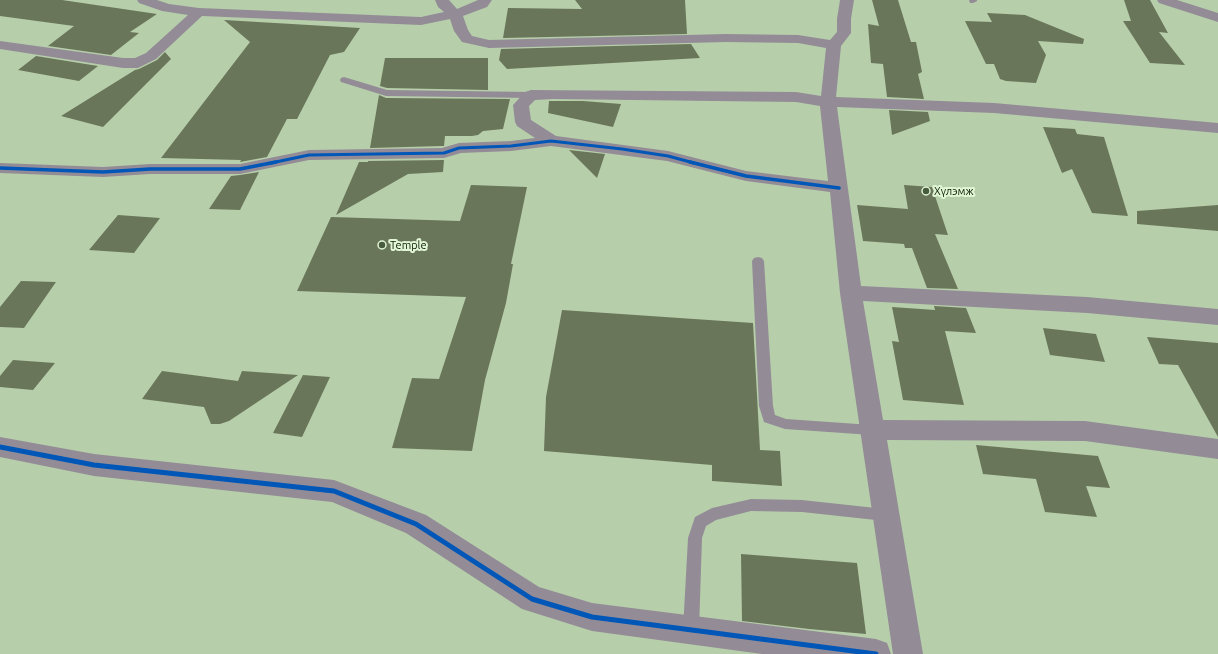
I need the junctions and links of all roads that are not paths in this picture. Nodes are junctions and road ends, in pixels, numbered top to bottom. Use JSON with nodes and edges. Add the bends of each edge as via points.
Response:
{"nodes":[{"id":1,"x":144,"y":0,"type":"edge"},
{"id":2,"x":271,"y":0,"type":"edge"},
{"id":3,"x":442,"y":0,"type":"edge"},
{"id":4,"x":485,"y":0,"type":"edge"},
{"id":5,"x":847,"y":0,"type":"edge"},
{"id":6,"x":1164,"y":0,"type":"edge"},
{"id":7,"x":199,"y":12,"type":"junction"},
{"id":8,"x":455,"y":14,"type":"junction"},
{"id":9,"x":265,"y":15,"type":"junction"},
{"id":10,"x":1218,"y":18,"type":"edge"},
{"id":11,"x":0,"y":45,"type":"edge"},
{"id":12,"x":834,"y":45,"type":"junction"},
{"id":13,"x":344,"y":80,"type":"dead end"},
{"id":14,"x":532,"y":95,"type":"junction"},
{"id":15,"x":828,"y":102,"type":"junction"},
{"id":16,"x":1218,"y":128,"type":"edge"},
{"id":17,"x":551,"y":141,"type":"junction"},
{"id":18,"x":0,"y":168,"type":"edge"},
{"id":19,"x":839,"y":188,"type":"junction"},
{"id":20,"x":758,"y":262,"type":"dead end"},
{"id":21,"x":851,"y":293,"type":"junction"},
{"id":22,"x":1218,"y":317,"type":"edge"},
{"id":23,"x":872,"y":430,"type":"junction"},
{"id":24,"x":0,"y":447,"type":"edge"},
{"id":25,"x":1218,"y":449,"type":"edge"},
{"id":26,"x":885,"y":515,"type":"junction"},
{"id":27,"x":691,"y":630,"type":"junction"},
{"id":28,"x":876,"y":654,"type":"edge"},
{"id":29,"x":908,"y":654,"type":"edge"}],
"edges":[{"from":1,"to":7,"type":"street","via":[[167,8]]},
{"from":2,"to":9,"type":"street"},
{"from":3,"to":8,"type":"street"},
{"from":4,"to":8,"type":"street","via":[[482,4]]},
{"from":5,"to":12,"type":"street","via":[[844,33]]},
{"from":6,"to":10,"type":"street"},
{"from":7,"to":9,"type":"street"},
{"from":7,"to":11,"type":"street","via":[[151,56],[138,63]]},
{"from":8,"to":9,"type":"street","via":[[421,21]]},
{"from":8,"to":12,"type":"street","via":[[461,30],[468,39],[489,44],[733,38],[798,39]]},
{"from":12,"to":15,"type":"street"},
{"from":13,"to":14,"type":"lane","via":[[386,93]]},
{"from":14,"to":15,"type":"street","via":[[796,97]]},
{"from":14,"to":17,"type":"street","via":[[521,105],[523,122]]},
{"from":15,"to":16,"type":"street","via":[[994,108]]},
{"from":15,"to":19,"type":"street"},
{"from":17,"to":18,"type":"street","via":[[512,146],[459,148],[444,153],[309,155],[240,169],[103,172]]},
{"from":17,"to":19,"type":"street","via":[[638,151],[746,176]]},
{"from":19,"to":21,"type":"street"},
{"from":20,"to":23,"type":"lane","via":[[766,406],[769,418],[785,424]]},
{"from":21,"to":22,"type":"street","via":[[1087,305]]},
{"from":21,"to":23,"type":"street"},
{"from":23,"to":25,"type":"street","via":[[1085,431]]},
{"from":23,"to":26,"type":"street"},
{"from":24,"to":27,"type":"street","via":[[94,465],[334,491],[416,524],[532,598],[592,617]]},
{"from":26,"to":27,"type":"lane","via":[[802,506],[751,505],[712,514],[700,522],[695,538]]},
{"from":26,"to":29,"type":"street"},
{"from":27,"to":28,"type":"street"}]}
